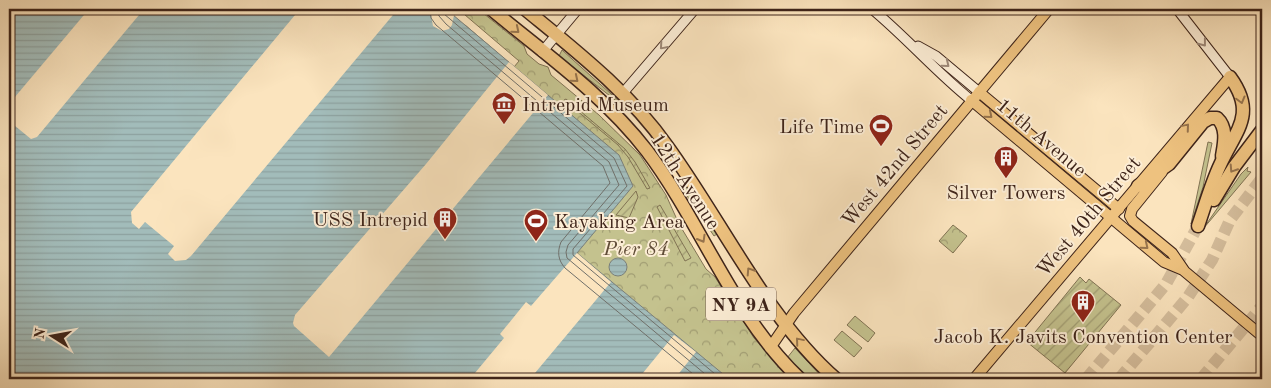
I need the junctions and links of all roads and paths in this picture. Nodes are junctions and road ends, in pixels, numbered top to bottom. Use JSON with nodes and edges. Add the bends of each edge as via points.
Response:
{"nodes":[{"id":1,"x":490,"y":9,"type":"edge"},
{"id":2,"x":525,"y":9,"type":"edge"},
{"id":3,"x":578,"y":9,"type":"edge"},
{"id":4,"x":695,"y":9,"type":"edge"},
{"id":5,"x":872,"y":9,"type":"edge"},
{"id":6,"x":1049,"y":9,"type":"edge"},
{"id":7,"x":1177,"y":9,"type":"edge"},
{"id":8,"x":556,"y":35,"type":"junction"},
{"id":9,"x":910,"y":41,"type":"junction"},
{"id":10,"x":542,"y":52,"type":"junction"},
{"id":11,"x":1230,"y":77,"type":"junction"},
{"id":12,"x":979,"y":92,"type":"junction"},
{"id":13,"x":623,"y":93,"type":"junction"},
{"id":14,"x":971,"y":100,"type":"junction"},
{"id":15,"x":1262,"y":130,"type":"edge"},
{"id":16,"x":1169,"y":164,"type":"junction"},
{"id":17,"x":1221,"y":164,"type":"junction"},
{"id":18,"x":1138,"y":186,"type":"junction"},
{"id":19,"x":1119,"y":209,"type":"junction"},
{"id":20,"x":1130,"y":214,"type":"joint"},
{"id":21,"x":1110,"y":217,"type":"junction"},
{"id":22,"x":1183,"y":270,"type":"junction"},
{"id":23,"x":786,"y":325,"type":"junction"},
{"id":24,"x":1262,"y":336,"type":"edge"},
{"id":25,"x":770,"y":348,"type":"junction"},
{"id":26,"x":800,"y":379,"type":"edge"},
{"id":27,"x":836,"y":379,"type":"edge"},
{"id":28,"x":974,"y":379,"type":"edge"}],
"edges":[{"from":1,"to":10,"type":"highway","name":"12th Avenue","number":"NY 9A","one_way":true},
{"from":2,"to":8,"type":"highway","name":"12th Avenue","number":"NY 9A"},
{"from":3,"to":8,"type":"main road"},
{"from":4,"to":13,"type":"main road","one_way":true},
{"from":5,"to":9,"type":"main road","name":"11th Avenue"},
{"from":6,"to":12,"type":"main road","name":"West 42nd Street"},
{"from":7,"to":11,"type":"main road","one_way":true},
{"from":8,"to":10,"type":"main road"},
{"from":8,"to":13,"type":"highway","name":"12th Avenue","number":"NY 9A"},
{"from":9,"to":12,"type":"main road","name":"11th Avenue","one_way":true,"via":[[936,56]]},
{"from":9,"to":14,"type":"main road","name":"11th Avenue"},
{"from":10,"to":25,"type":"highway","name":"12th Avenue","number":"NY 9A","one_way":true,"via":[[615,114],[647,152]]},
{"from":11,"to":17,"type":"highway","one_way":true,"via":[[1242,99],[1243,118]]},
{"from":18,"to":11,"type":"main road","name":"West 40th Street","one_way":true},
{"from":12,"to":14,"type":"main road","name":"West 42nd Street"},
{"from":12,"to":19,"type":"main road","name":"11th Avenue"},
{"from":23,"to":13,"type":"highway","name":"12th Avenue","number":"NY 9A","one_way":true,"via":[[668,146]]},
{"from":14,"to":21,"type":"main road","name":"11th Avenue","one_way":true},
{"from":14,"to":23,"type":"main road","name":"West 42nd Street"},
{"from":15,"to":17,"type":"highway","one_way":true,"via":[[1234,167],[1198,226]]},
{"from":16,"to":17,"type":"highway","via":[[1203,122],[1214,118],[1220,120],[1224,129]]},
{"from":16,"to":18,"type":"highway"},
{"from":16,"to":20,"type":"main road","name":"West 40th Street"},
{"from":18,"to":19,"type":"main road","name":"West 40th Street"},
{"from":19,"to":21,"type":"main road","name":"West 40th Street"},
{"from":20,"to":22,"type":"main road","name":"11th Avenue","via":[[1133,221],[1172,254]]},
{"from":21,"to":22,"type":"main road","name":"11th Avenue","one_way":true,"via":[[1164,262]]},
{"from":21,"to":28,"type":"main road","name":"West 40th Street"},
{"from":22,"to":24,"type":"main road","name":"11th Avenue"},
{"from":23,"to":25,"type":"main road","name":"West 42nd Street"},
{"from":27,"to":23,"type":"highway","name":"12th Avenue","number":"NY 9A","one_way":true},
{"from":25,"to":26,"type":"highway","name":"12th Avenue","number":"NY 9A"}]}
